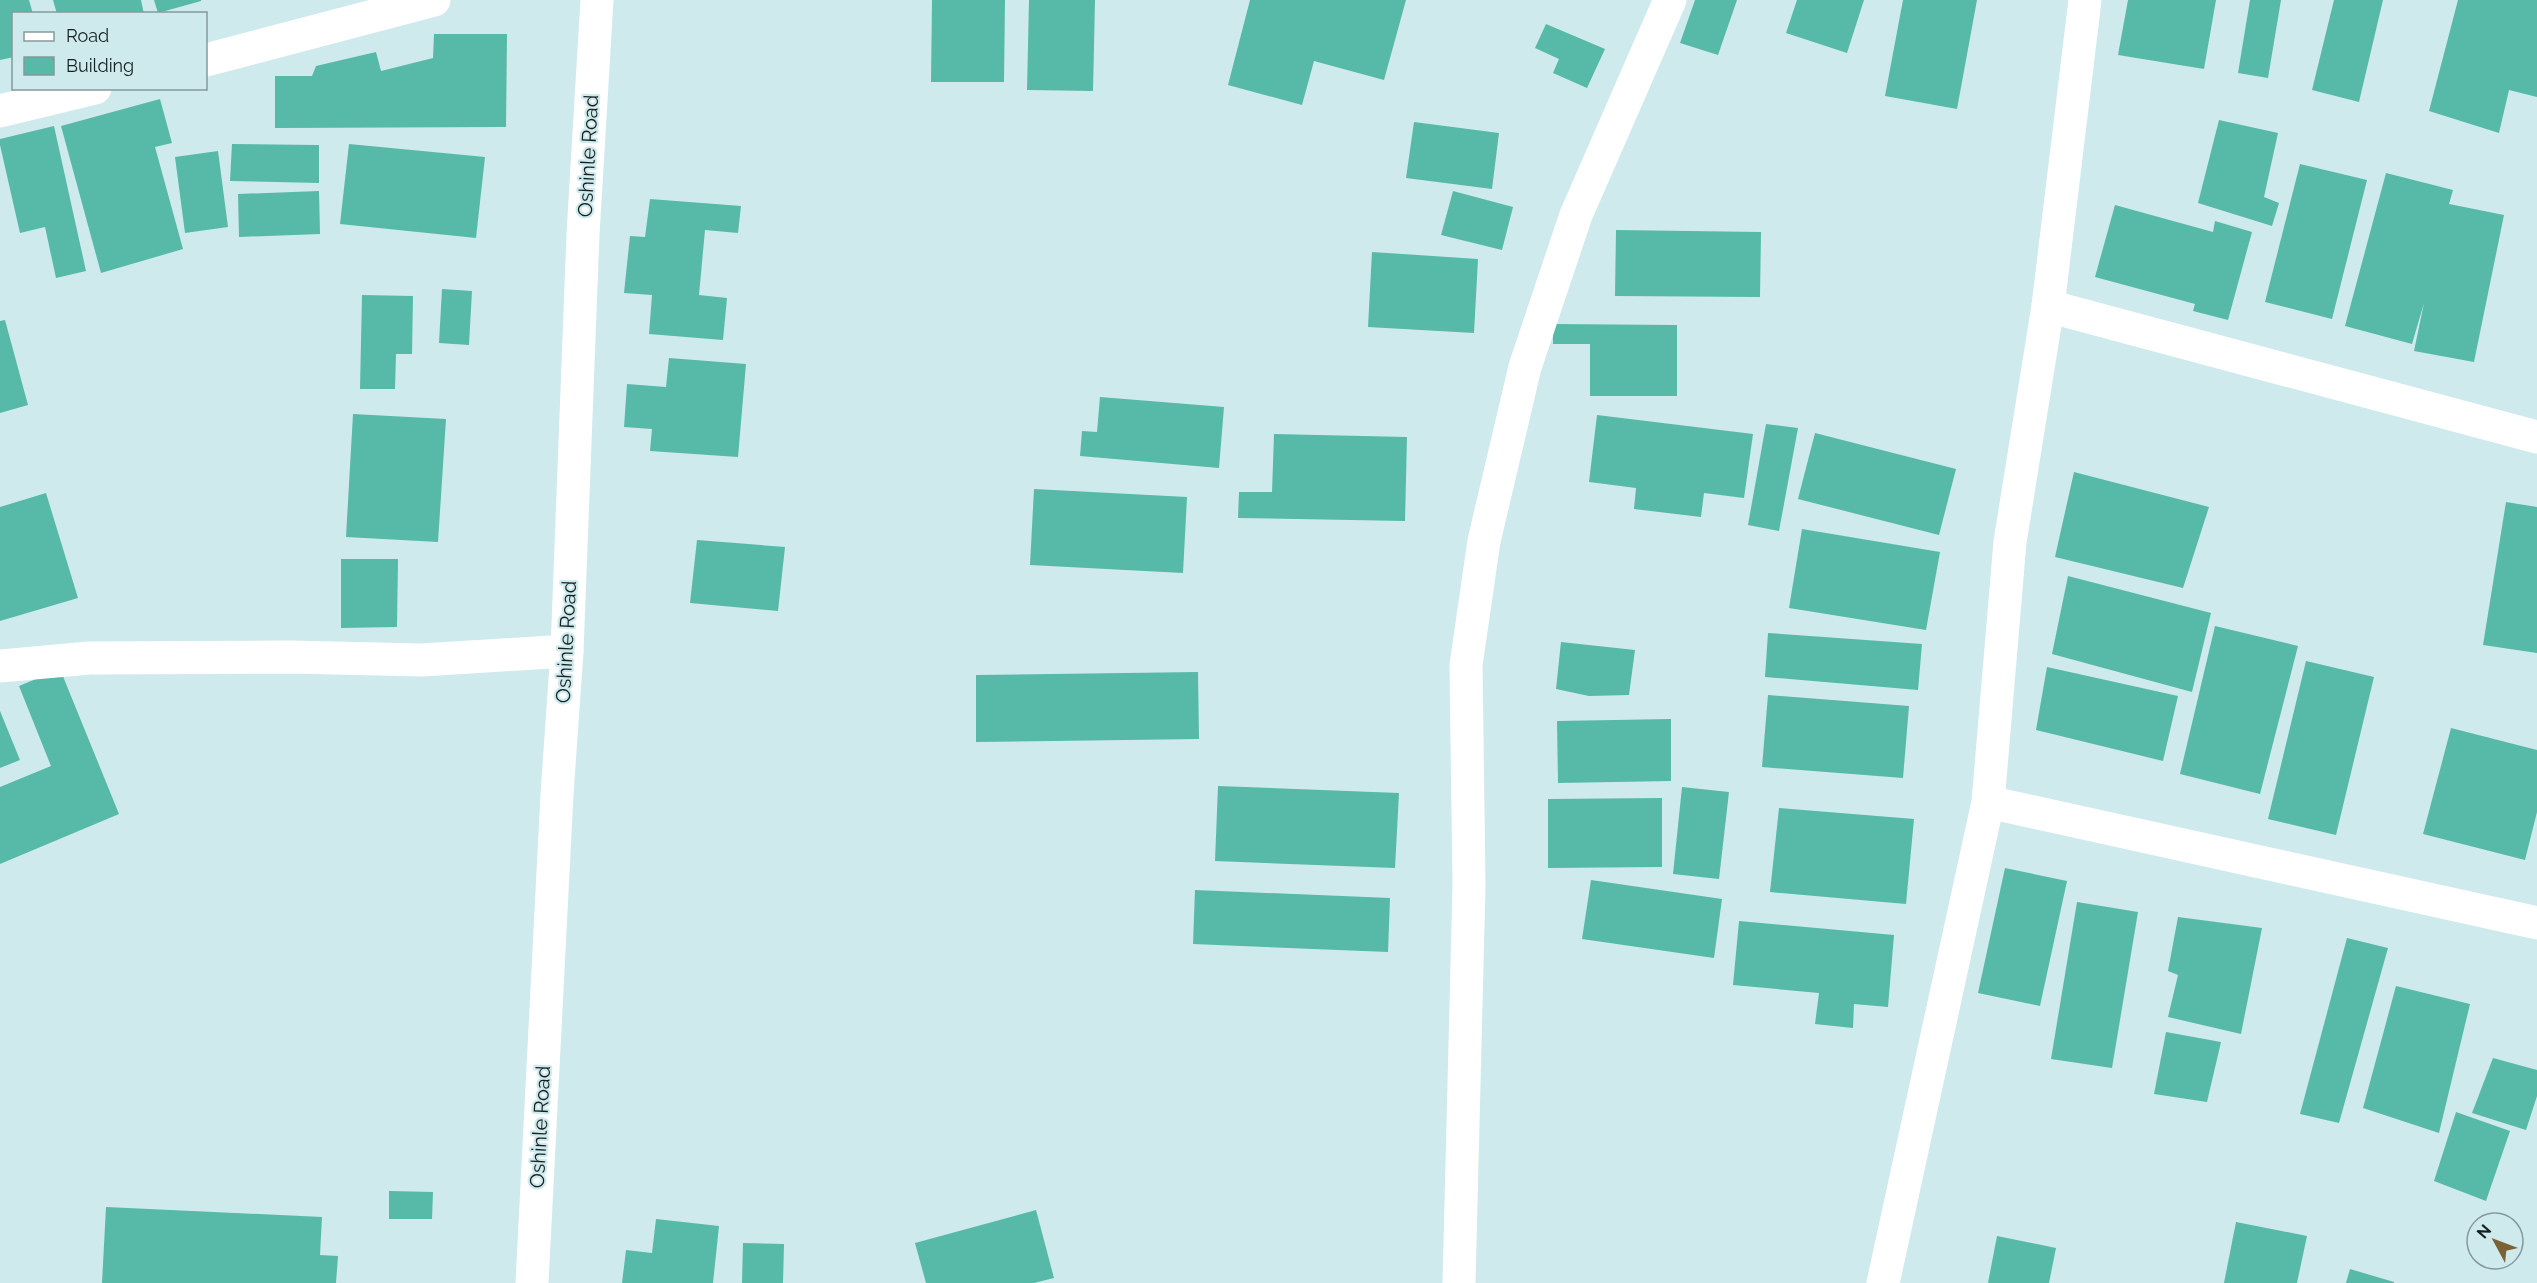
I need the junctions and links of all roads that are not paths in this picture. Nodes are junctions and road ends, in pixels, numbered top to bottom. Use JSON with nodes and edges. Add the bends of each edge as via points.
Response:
{"nodes":[{"id":1,"x":434,"y":0,"type":"edge"},
{"id":2,"x":597,"y":0,"type":"edge"},
{"id":3,"x":1670,"y":0,"type":"edge"},
{"id":4,"x":2085,"y":0,"type":"edge"},
{"id":5,"x":207,"y":60,"type":"edge"},
{"id":6,"x":87,"y":90,"type":"edge"},
{"id":7,"x":0,"y":111,"type":"edge"},
{"id":8,"x":2048,"y":306,"type":"junction"},
{"id":9,"x":2537,"y":437,"type":"edge"},
{"id":10,"x":567,"y":651,"type":"junction"},
{"id":11,"x":0,"y":666,"type":"edge"},
{"id":12,"x":1988,"y":802,"type":"junction"},
{"id":13,"x":2537,"y":923,"type":"edge"},
{"id":14,"x":532,"y":1283,"type":"edge"},
{"id":15,"x":1459,"y":1283,"type":"edge"},
{"id":16,"x":1883,"y":1283,"type":"edge"}],
"edges":[{"from":1,"to":5,"type":"street"},
{"from":2,"to":10,"type":"street","name":"Oshinle Road","via":[[583,234]]},
{"from":3,"to":15,"type":"street","via":[[1576,215],[1525,367],[1484,542],[1466,665],[1469,885]]},
{"from":4,"to":8,"type":"street"},
{"from":6,"to":7,"type":"street"},
{"from":8,"to":9,"type":"street"},
{"from":8,"to":12,"type":"street","via":[[2010,542]]},
{"from":10,"to":11,"type":"street","via":[[422,660],[88,658]]},
{"from":10,"to":14,"type":"street","name":"Oshinle Road"},
{"from":12,"to":13,"type":"street"},
{"from":12,"to":16,"type":"street"}]}
